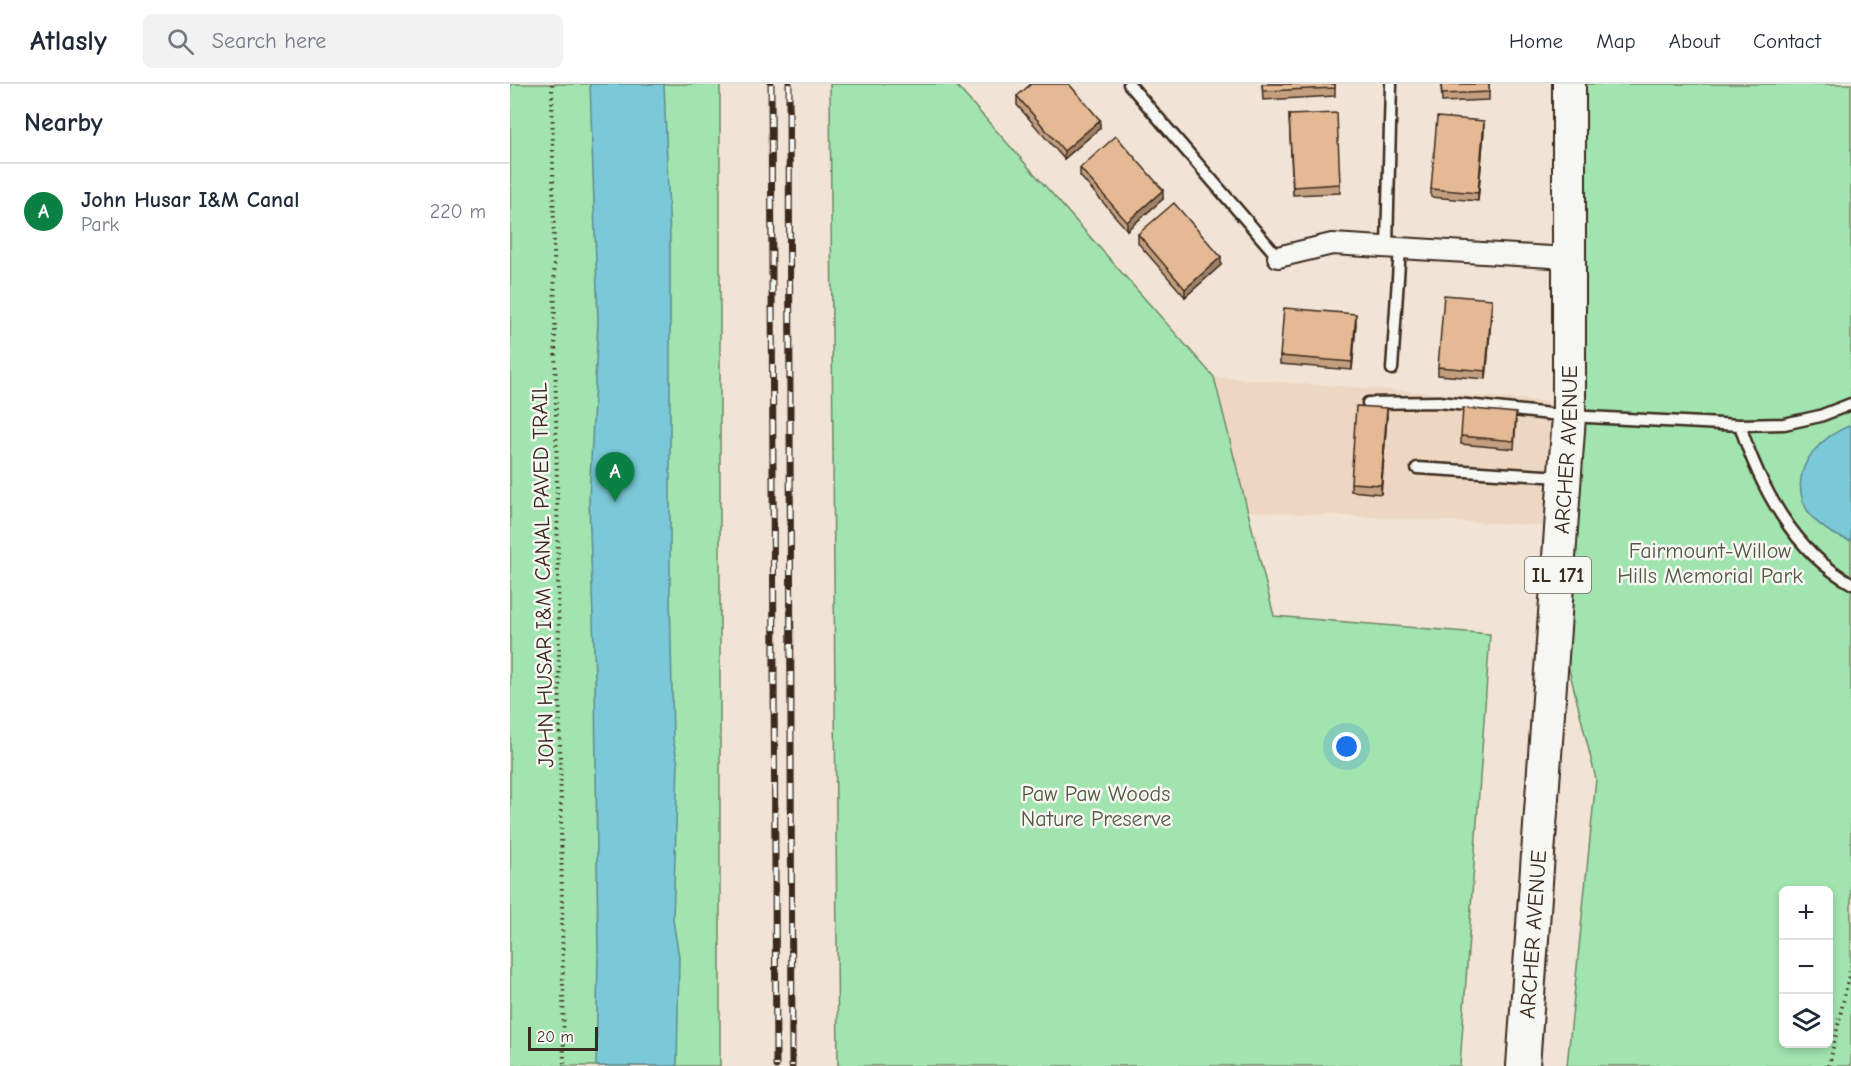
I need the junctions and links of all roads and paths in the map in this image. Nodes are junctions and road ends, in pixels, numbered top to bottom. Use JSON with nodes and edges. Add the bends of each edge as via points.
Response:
{"nodes":[{"id":1,"x":552,"y":84,"type":"edge"},
{"id":2,"x":1129,"y":84,"type":"edge"},
{"id":3,"x":1391,"y":84,"type":"edge"},
{"id":4,"x":1569,"y":84,"type":"edge"},
{"id":5,"x":1394,"y":248,"type":"junction"},
{"id":6,"x":1278,"y":257,"type":"joint"},
{"id":7,"x":1568,"y":258,"type":"junction"},
{"id":8,"x":1392,"y":369,"type":"dead end"},
{"id":9,"x":1368,"y":403,"type":"dead end"},
{"id":10,"x":1851,"y":404,"type":"edge"},
{"id":11,"x":1569,"y":416,"type":"junction"},
{"id":12,"x":1740,"y":425,"type":"junction"},
{"id":13,"x":1418,"y":468,"type":"dead end"},
{"id":14,"x":1564,"y":477,"type":"junction"},
{"id":15,"x":1851,"y":583,"type":"edge"},
{"id":16,"x":1851,"y":966,"type":"edge"},
{"id":17,"x":564,"y":1066,"type":"edge"},
{"id":18,"x":1523,"y":1066,"type":"edge"},
{"id":19,"x":1829,"y":1066,"type":"edge"}],
"edges":[{"from":1,"to":17,"type":"path","name":"JOHN HUSAR I&M CANAL PAVED TRAIL"},
{"from":2,"to":6,"type":"lane"},
{"from":3,"to":5,"type":"lane"},
{"from":4,"to":7,"type":"main road","name":"ARCHER AVENUE","number":"IL 171"},
{"from":5,"to":6,"type":"street","via":[[1332,244]]},
{"from":5,"to":7,"type":"street"},
{"from":5,"to":8,"type":"lane"},
{"from":7,"to":11,"type":"main road","name":"ARCHER AVENUE","number":"IL 171"},
{"from":9,"to":11,"type":"lane","via":[[1439,402]]},
{"from":10,"to":12,"type":"lane","via":[[1784,424]]},
{"from":11,"to":12,"type":"lane"},
{"from":11,"to":14,"type":"main road","name":"ARCHER AVENUE","number":"IL 171"},
{"from":12,"to":15,"type":"lane","via":[[1760,478],[1797,537],[1818,559]]},
{"from":13,"to":14,"type":"lane"},
{"from":14,"to":18,"type":"main road","name":"ARCHER AVENUE","number":"IL 171"},
{"from":16,"to":19,"type":"path"}]}
